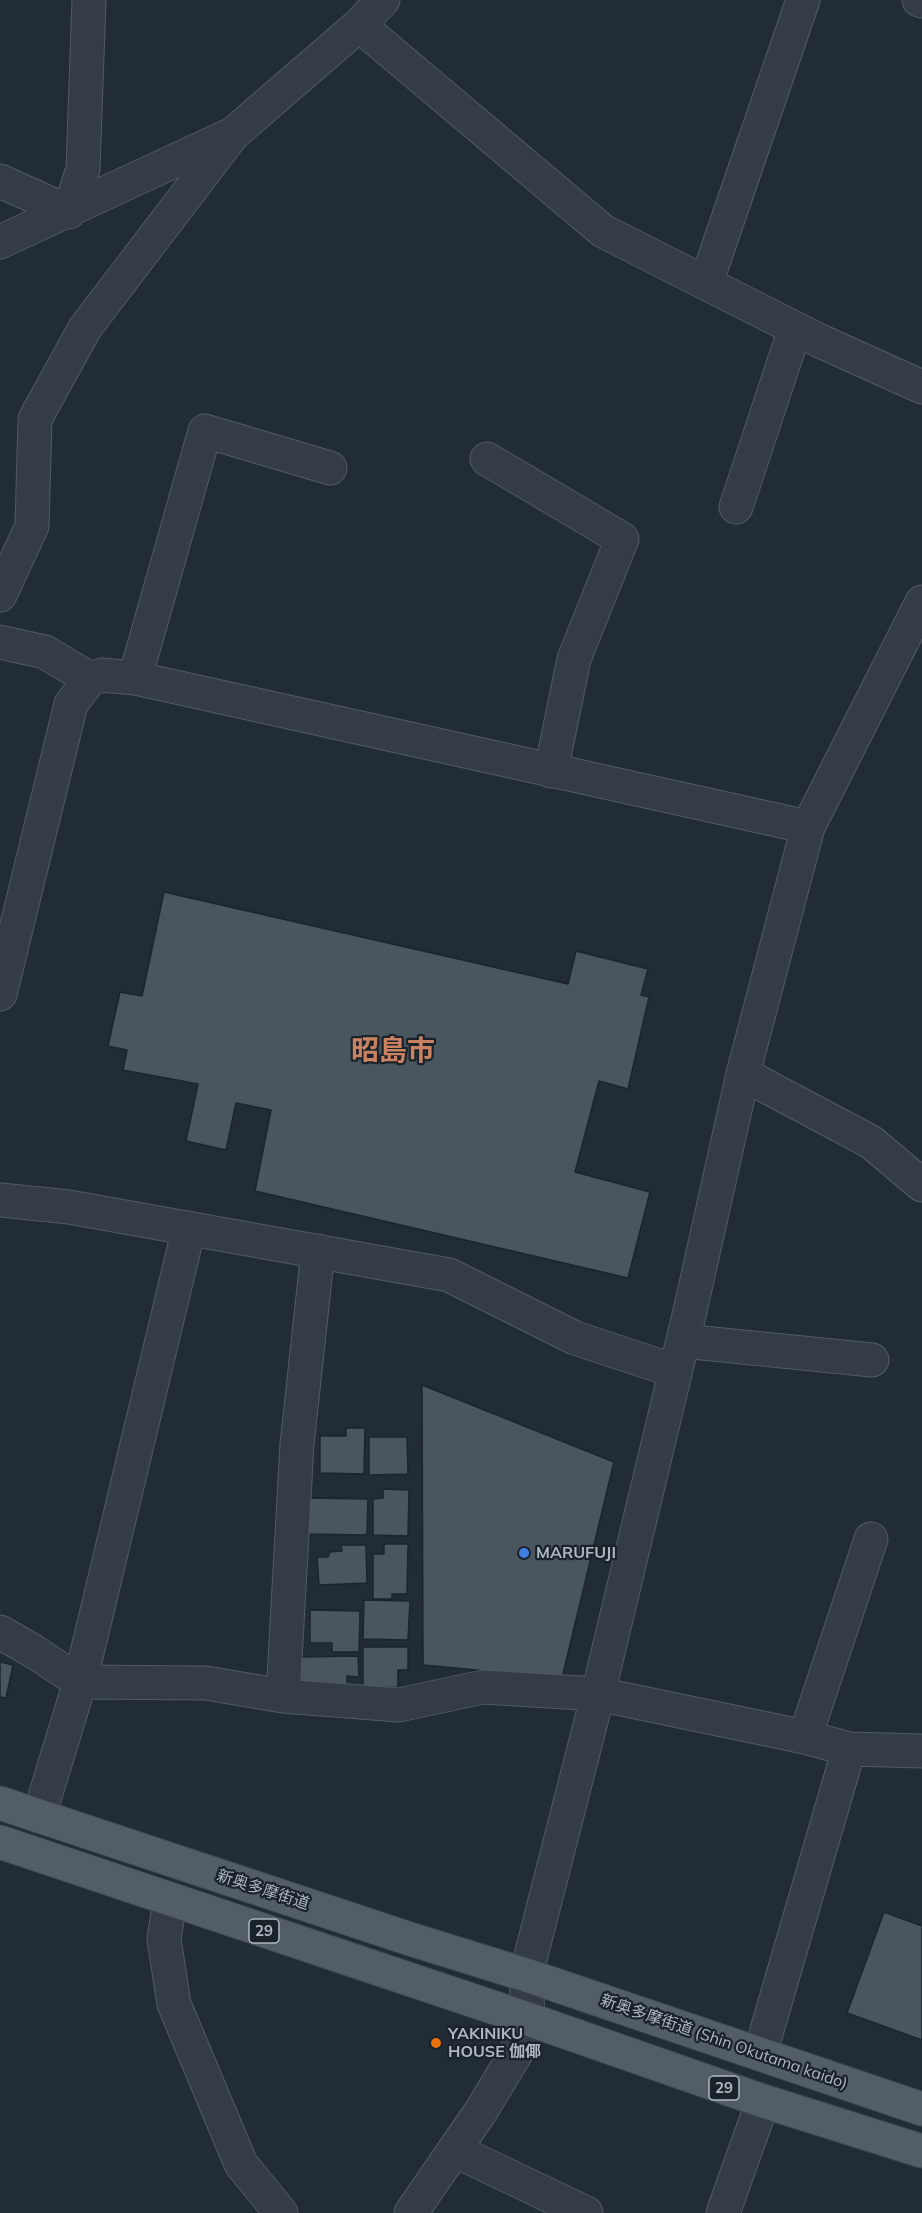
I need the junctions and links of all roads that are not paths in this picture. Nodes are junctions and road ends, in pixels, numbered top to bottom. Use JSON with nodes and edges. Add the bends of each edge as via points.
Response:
{"nodes":[{"id":1,"x":89,"y":0,"type":"edge"},
{"id":2,"x":382,"y":0,"type":"edge"},
{"id":3,"x":803,"y":0,"type":"edge"},
{"id":4,"x":359,"y":25,"type":"junction"},
{"id":5,"x":233,"y":134,"type":"junction"},
{"id":6,"x":0,"y":181,"type":"edge"},
{"id":7,"x":69,"y":212,"type":"junction"},
{"id":8,"x":0,"y":242,"type":"edge"},
{"id":9,"x":706,"y":283,"type":"junction"},
{"id":10,"x":795,"y":329,"type":"junction"},
{"id":11,"x":922,"y":387,"type":"edge"},
{"id":12,"x":487,"y":459,"type":"dead end"},
{"id":13,"x":330,"y":468,"type":"dead end"},
{"id":14,"x":736,"y":507,"type":"dead end"},
{"id":15,"x":0,"y":595,"type":"edge"},
{"id":16,"x":922,"y":602,"type":"edge"},
{"id":17,"x":0,"y":642,"type":"edge"},
{"id":18,"x":135,"y":678,"type":"junction"},
{"id":19,"x":90,"y":679,"type":"junction"},
{"id":20,"x":551,"y":771,"type":"junction"},
{"id":21,"x":808,"y":827,"type":"junction"},
{"id":22,"x":0,"y":994,"type":"edge"},
{"id":23,"x":743,"y":1074,"type":"junction"},
{"id":24,"x":918,"y":1174,"type":"edge"},
{"id":25,"x":0,"y":1200,"type":"edge"},
{"id":26,"x":189,"y":1228,"type":"junction"},
{"id":27,"x":318,"y":1251,"type":"junction"},
{"id":28,"x":679,"y":1356,"type":"junction"},
{"id":29,"x":872,"y":1360,"type":"dead end"},
{"id":30,"x":871,"y":1539,"type":"dead end"},
{"id":31,"x":0,"y":1632,"type":"edge"},
{"id":32,"x":80,"y":1682,"type":"junction"},
{"id":33,"x":598,"y":1694,"type":"junction"},
{"id":34,"x":283,"y":1696,"type":"junction"},
{"id":35,"x":805,"y":1737,"type":"junction"},
{"id":36,"x":849,"y":1749,"type":"junction"},
{"id":37,"x":922,"y":1751,"type":"edge"},
{"id":38,"x":0,"y":1803,"type":"edge"},
{"id":39,"x":39,"y":1816,"type":"junction"},
{"id":40,"x":0,"y":1842,"type":"edge"},
{"id":41,"x":170,"y":1900,"type":"junction"},
{"id":42,"x":526,"y":1974,"type":"junction"},
{"id":43,"x":528,"y":2019,"type":"junction"},
{"id":44,"x":760,"y":2054,"type":"junction"},
{"id":45,"x":763,"y":2101,"type":"junction"},
{"id":46,"x":922,"y":2109,"type":"edge"},
{"id":47,"x":454,"y":2151,"type":"junction"},
{"id":48,"x":922,"y":2151,"type":"edge"},
{"id":49,"x":280,"y":2213,"type":"edge"},
{"id":50,"x":411,"y":2213,"type":"edge"},
{"id":51,"x":586,"y":2213,"type":"edge"},
{"id":52,"x":723,"y":2213,"type":"edge"}],
"edges":[{"from":1,"to":7,"type":"street","via":[[83,169]]},
{"from":2,"to":4,"type":"street"},
{"from":3,"to":9,"type":"street"},
{"from":4,"to":5,"type":"street"},
{"from":4,"to":9,"type":"street","via":[[603,231]]},
{"from":5,"to":7,"type":"street"},
{"from":5,"to":15,"type":"street","via":[[85,328],[35,419],[32,526]]},
{"from":6,"to":7,"type":"street"},
{"from":7,"to":8,"type":"street"},
{"from":9,"to":10,"type":"street"},
{"from":10,"to":11,"type":"street"},
{"from":10,"to":14,"type":"street"},
{"from":12,"to":20,"type":"street","via":[[622,539],[574,659]]},
{"from":13,"to":18,"type":"street","via":[[205,431]]},
{"from":16,"to":21,"type":"street"},
{"from":17,"to":19,"type":"street","via":[[45,652]]},
{"from":18,"to":19,"type":"street","via":[[102,675]]},
{"from":18,"to":20,"type":"street"},
{"from":19,"to":22,"type":"street","via":[[71,704]]},
{"from":20,"to":21,"type":"street"},
{"from":21,"to":23,"type":"street"},
{"from":23,"to":24,"type":"street","via":[[871,1142]]},
{"from":23,"to":28,"type":"street"},
{"from":25,"to":26,"type":"street","via":[[69,1207]]},
{"from":26,"to":27,"type":"street"},
{"from":26,"to":32,"type":"street"},
{"from":27,"to":28,"type":"street","via":[[449,1275],[574,1338]]},
{"from":27,"to":34,"type":"street","via":[[297,1444]]},
{"from":28,"to":29,"type":"street"},
{"from":28,"to":33,"type":"street"},
{"from":30,"to":35,"type":"street"},
{"from":31,"to":32,"type":"street"},
{"from":32,"to":34,"type":"street","via":[[206,1683]]},
{"from":32,"to":39,"type":"street"},
{"from":33,"to":34,"type":"street","via":[[483,1687],[399,1705]]},
{"from":33,"to":35,"type":"street"},
{"from":33,"to":42,"type":"street"},
{"from":35,"to":36,"type":"street"},
{"from":36,"to":37,"type":"street"},
{"from":36,"to":44,"type":"street"},
{"from":38,"to":39,"type":"main road","name":"新奥多摩街道","number":"29"},
{"from":39,"to":42,"type":"main road","name":"新奥多摩街道","number":"29","via":[[410,1940]]},
{"from":40,"to":41,"type":"main road","number":"29"},
{"from":41,"to":43,"type":"main road","number":"29"},
{"from":41,"to":49,"type":"street","via":[[164,1939],[174,2004],[242,2164]]},
{"from":42,"to":43,"type":"street"},
{"from":42,"to":44,"type":"main road","name":"新奥多摩街道 (Shin Okutama kaido)","number":"29"},
{"from":43,"to":45,"type":"main road","number":"29"},
{"from":43,"to":47,"type":"street","via":[[516,2053]]},
{"from":44,"to":46,"type":"main road","name":"新奥多摩街道 (Shin Okutama kaido)","number":"29"},
{"from":45,"to":48,"type":"main road","number":"29"},
{"from":45,"to":52,"type":"street"},
{"from":47,"to":50,"type":"street"},
{"from":47,"to":51,"type":"street"}]}
